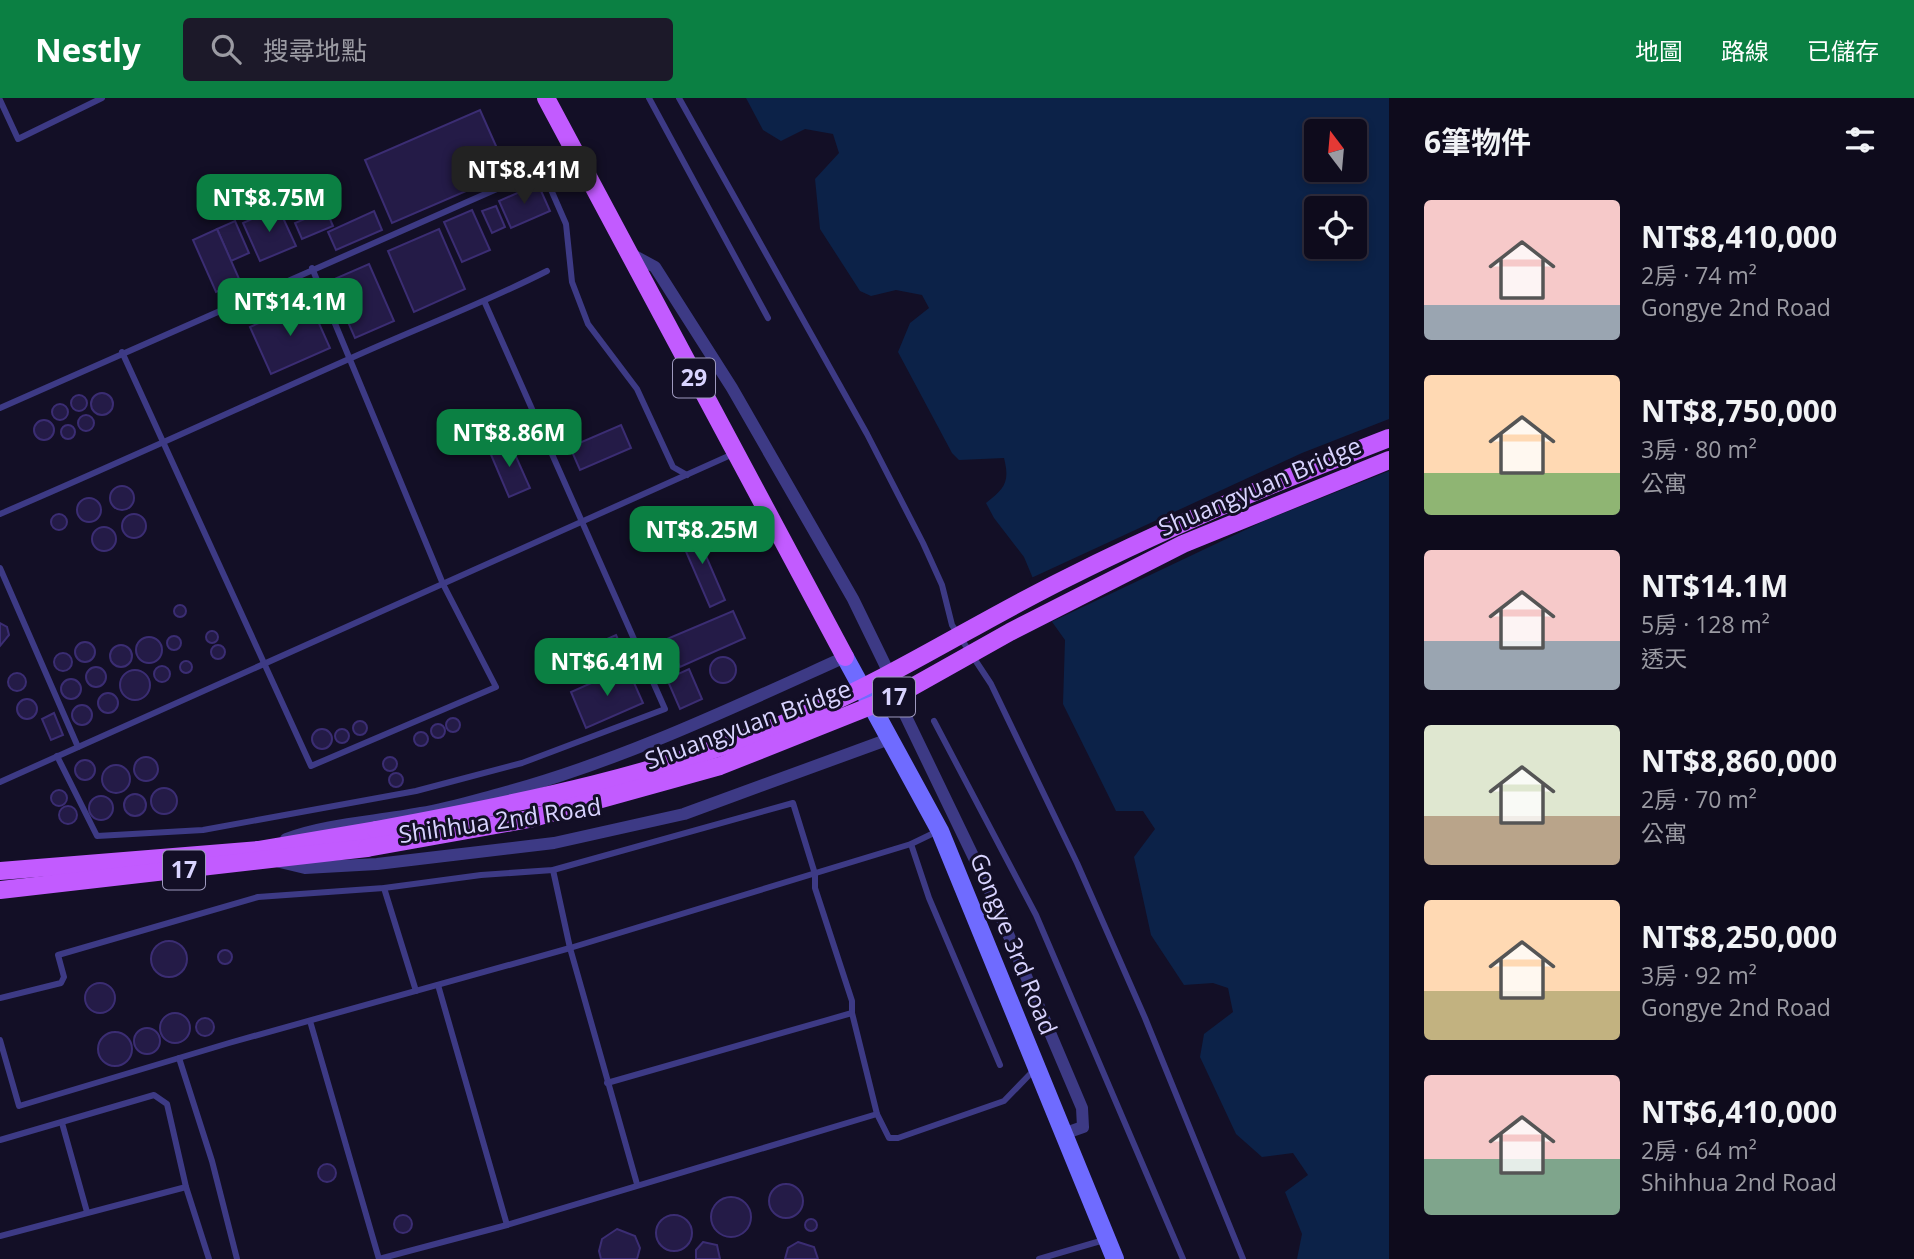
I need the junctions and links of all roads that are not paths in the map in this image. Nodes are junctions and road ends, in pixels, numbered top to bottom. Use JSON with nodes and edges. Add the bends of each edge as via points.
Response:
{"nodes":[{"id":1,"x":102,"y":98,"type":"edge"},
{"id":2,"x":546,"y":98,"type":"edge"},
{"id":3,"x":649,"y":98,"type":"edge"},
{"id":4,"x":679,"y":98,"type":"edge"},
{"id":5,"x":0,"y":100,"type":"edge"},
{"id":6,"x":626,"y":251,"type":"junction"},
{"id":7,"x":313,"y":268,"type":"junction"},
{"id":8,"x":547,"y":271,"type":"dead end"},
{"id":9,"x":485,"y":303,"type":"junction"},
{"id":10,"x":768,"y":317,"type":"dead end"},
{"id":11,"x":122,"y":352,"type":"junction"},
{"id":12,"x":350,"y":358,"type":"junction"},
{"id":13,"x":0,"y":408,"type":"edge"},
{"id":14,"x":1389,"y":438,"type":"edge"},
{"id":15,"x":165,"y":444,"type":"junction"},
{"id":16,"x":735,"y":453,"type":"junction"},
{"id":17,"x":1389,"y":460,"type":"edge"},
{"id":18,"x":687,"y":475,"type":"junction"},
{"id":19,"x":0,"y":514,"type":"edge"},
{"id":20,"x":581,"y":522,"type":"junction"},
{"id":21,"x":0,"y":568,"type":"edge"},
{"id":22,"x":443,"y":584,"type":"junction"},
{"id":23,"x":845,"y":657,"type":"junction"},
{"id":24,"x":263,"y":666,"type":"junction"},
{"id":25,"x":890,"y":675,"type":"junction"},
{"id":26,"x":896,"y":696,"type":"junction"},
{"id":27,"x":934,"y":721,"type":"dead end"},
{"id":28,"x":888,"y":739,"type":"junction"},
{"id":29,"x":78,"y":747,"type":"junction"},
{"id":30,"x":57,"y":756,"type":"junction"},
{"id":31,"x":0,"y":782,"type":"edge"},
{"id":32,"x":376,"y":830,"type":"joint"},
{"id":33,"x":940,"y":831,"type":"junction"},
{"id":34,"x":911,"y":844,"type":"junction"},
{"id":35,"x":367,"y":848,"type":"joint"},
{"id":36,"x":265,"y":855,"type":"junction"},
{"id":37,"x":553,"y":870,"type":"junction"},
{"id":38,"x":0,"y":871,"type":"edge"},
{"id":39,"x":815,"y":874,"type":"junction"},
{"id":40,"x":384,"y":888,"type":"junction"},
{"id":41,"x":0,"y":890,"type":"edge"},
{"id":42,"x":570,"y":948,"type":"junction"},
{"id":43,"x":438,"y":985,"type":"junction"},
{"id":44,"x":415,"y":991,"type":"junction"},
{"id":45,"x":0,"y":998,"type":"edge"},
{"id":46,"x":852,"y":1013,"type":"junction"},
{"id":47,"x":310,"y":1021,"type":"junction"},
{"id":48,"x":0,"y":1040,"type":"edge"},
{"id":49,"x":178,"y":1058,"type":"junction"},
{"id":50,"x":1000,"y":1065,"type":"dead end"},
{"id":51,"x":1036,"y":1068,"type":"junction"},
{"id":52,"x":607,"y":1083,"type":"junction"},
{"id":53,"x":877,"y":1114,"type":"junction"},
{"id":54,"x":62,"y":1123,"type":"junction"},
{"id":55,"x":1063,"y":1134,"type":"junction"},
{"id":56,"x":0,"y":1140,"type":"edge"},
{"id":57,"x":637,"y":1184,"type":"junction"},
{"id":58,"x":186,"y":1187,"type":"junction"},
{"id":59,"x":87,"y":1212,"type":"junction"},
{"id":60,"x":507,"y":1224,"type":"junction"},
{"id":61,"x":0,"y":1236,"type":"edge"},
{"id":62,"x":1107,"y":1239,"type":"junction"},
{"id":63,"x":209,"y":1259,"type":"edge"},
{"id":64,"x":237,"y":1259,"type":"edge"},
{"id":65,"x":379,"y":1259,"type":"edge"},
{"id":66,"x":1039,"y":1259,"type":"edge"},
{"id":67,"x":1115,"y":1259,"type":"edge"},
{"id":68,"x":1183,"y":1259,"type":"edge"},
{"id":69,"x":1243,"y":1259,"type":"edge"}],
"edges":[{"from":1,"to":5,"type":"lane","via":[[18,139]]},
{"from":2,"to":6,"type":"main road","number":"29"},
{"from":3,"to":10,"type":"lane"},
{"from":4,"to":69,"type":"lane","via":[[867,434],[942,585],[952,625],[992,684],[1145,1018]]},
{"from":6,"to":16,"type":"main road","number":"29"},
{"from":6,"to":25,"type":"street","via":[[655,267],[732,388],[853,599]]},
{"from":7,"to":11,"type":"lane"},
{"from":7,"to":12,"type":"lane"},
{"from":7,"to":18,"type":"lane","via":[[542,169],[566,224],[572,282],[588,324],[637,389],[673,467]]},
{"from":8,"to":9,"type":"lane"},
{"from":9,"to":12,"type":"lane"},
{"from":9,"to":20,"type":"lane"},
{"from":11,"to":13,"type":"lane"},
{"from":11,"to":15,"type":"lane"},
{"from":12,"to":15,"type":"lane"},
{"from":12,"to":22,"type":"lane"},
{"from":14,"to":25,"type":"main road","name":"Shuangyuan Bridge","number":"17","bridge":true,"via":[[1184,521],[1001,611]]},
{"from":15,"to":19,"type":"lane"},
{"from":15,"to":24,"type":"lane"},
{"from":16,"to":18,"type":"lane"},
{"from":16,"to":23,"type":"main road","number":"29"},
{"from":17,"to":26,"type":"main road","name":"Shuangyuan Bridge","number":"17","bridge":true,"via":[[1183,544]]},
{"from":18,"to":20,"type":"lane"},
{"from":20,"to":22,"type":"lane"},
{"from":20,"to":30,"type":"lane","via":[[665,709],[496,770],[416,791],[203,830],[97,836]]},
{"from":21,"to":29,"type":"lane"},
{"from":22,"to":24,"type":"lane"},
{"from":22,"to":24,"type":"lane","via":[[496,687],[311,766]]},
{"from":23,"to":28,"type":"street","name":"Gongye 3rd Road"},
{"from":23,"to":36,"type":"street","name":"Shihhua 2nd Road","via":[[712,718],[587,766],[423,813],[308,831]]},
{"from":24,"to":29,"type":"lane"},
{"from":25,"to":32,"type":"main road","name":"Shuangyuan Bridge","number":"17","bridge":true,"via":[[716,750],[602,784]]},
{"from":26,"to":35,"type":"main road","name":"Shuangyuan Bridge","number":"17","bridge":true,"via":[[719,766],[632,792],[529,819]]},
{"from":26,"to":55,"type":"street","via":[[989,889],[1082,1108],[1083,1127]]},
{"from":27,"to":68,"type":"lane","via":[[1036,915]]},
{"from":28,"to":33,"type":"street","name":"Gongye 3rd Road"},
{"from":28,"to":36,"type":"street","name":"Shihhua 2nd Road","via":[[684,814],[554,843],[305,868]]},
{"from":29,"to":30,"type":"lane"},
{"from":30,"to":31,"type":"lane"},
{"from":32,"to":36,"type":"main road","name":"Shihhua 2nd Road","number":"17"},
{"from":33,"to":34,"type":"lane"},
{"from":33,"to":51,"type":"street","name":"Gongye 3rd Road"},
{"from":34,"to":39,"type":"lane"},
{"from":34,"to":50,"type":"lane"},
{"from":35,"to":36,"type":"main road","name":"Shihhua 2nd Road","number":"17"},
{"from":36,"to":38,"type":"main road","name":"Shihhua 2nd Road","number":"17"},
{"from":36,"to":41,"type":"main road","name":"Shihhua 2nd Road","number":"17"},
{"from":37,"to":39,"type":"lane","via":[[793,803]]},
{"from":37,"to":40,"type":"lane"},
{"from":37,"to":42,"type":"lane"},
{"from":39,"to":42,"type":"lane"},
{"from":39,"to":46,"type":"lane","via":[[815,888]]},
{"from":40,"to":44,"type":"lane"},
{"from":40,"to":45,"type":"lane","via":[[258,897],[58,955],[64,977],[61,983]]},
{"from":42,"to":43,"type":"lane"},
{"from":42,"to":52,"type":"lane"},
{"from":43,"to":44,"type":"lane"},
{"from":43,"to":60,"type":"lane"},
{"from":44,"to":47,"type":"lane"},
{"from":46,"to":52,"type":"lane"},
{"from":46,"to":53,"type":"lane"},
{"from":47,"to":49,"type":"lane"},
{"from":47,"to":65,"type":"lane"},
{"from":48,"to":49,"type":"lane","via":[[19,1106]]},
{"from":49,"to":64,"type":"lane","via":[[212,1161]]},
{"from":51,"to":53,"type":"lane","via":[[1004,1101],[898,1138],[889,1138]]},
{"from":51,"to":55,"type":"street","name":"Gongye 3rd Road"},
{"from":52,"to":57,"type":"lane"},
{"from":53,"to":57,"type":"lane"},
{"from":54,"to":56,"type":"lane"},
{"from":54,"to":58,"type":"lane","via":[[154,1095],[167,1104]]},
{"from":54,"to":59,"type":"lane"},
{"from":55,"to":62,"type":"street","name":"Gongye 3rd Road"},
{"from":57,"to":60,"type":"lane"},
{"from":58,"to":59,"type":"lane"},
{"from":58,"to":63,"type":"lane"},
{"from":59,"to":61,"type":"lane"},
{"from":60,"to":65,"type":"lane"},
{"from":62,"to":66,"type":"lane"},
{"from":62,"to":67,"type":"street","name":"Gongye 3rd Road"}]}
